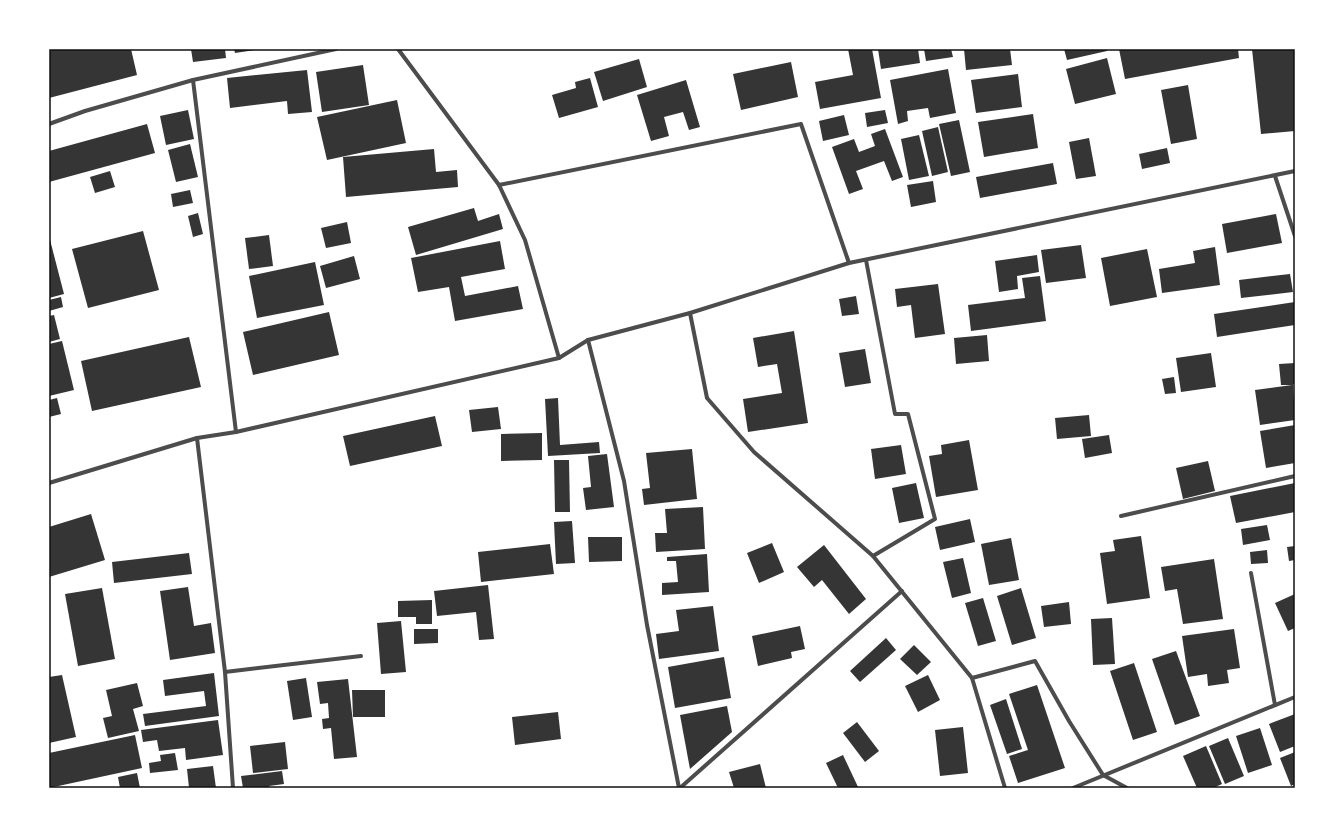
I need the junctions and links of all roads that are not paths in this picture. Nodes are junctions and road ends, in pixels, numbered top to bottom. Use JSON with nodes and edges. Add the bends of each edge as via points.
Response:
{"nodes":[{"id":1,"x":336,"y":49,"type":"edge"},
{"id":2,"x":398,"y":49,"type":"edge"},
{"id":3,"x":193,"y":80,"type":"junction"},
{"id":4,"x":49,"y":124,"type":"edge"},
{"id":5,"x":1295,"y":172,"type":"edge"},
{"id":6,"x":1275,"y":176,"type":"junction"},
{"id":7,"x":499,"y":185,"type":"junction"},
{"id":8,"x":1295,"y":236,"type":"edge"},
{"id":9,"x":866,"y":260,"type":"junction"},
{"id":10,"x":849,"y":263,"type":"junction"},
{"id":11,"x":690,"y":313,"type":"junction"},
{"id":12,"x":588,"y":340,"type":"junction"},
{"id":13,"x":560,"y":358,"type":"junction"},
{"id":14,"x":236,"y":432,"type":"junction"},
{"id":15,"x":197,"y":438,"type":"junction"},
{"id":16,"x":1295,"y":476,"type":"edge"},
{"id":17,"x":49,"y":483,"type":"edge"},
{"id":18,"x":1120,"y":516,"type":"dead end"},
{"id":19,"x":873,"y":556,"type":"junction"},
{"id":20,"x":1251,"y":573,"type":"dead end"},
{"id":21,"x":902,"y":590,"type":"junction"},
{"id":22,"x":361,"y":656,"type":"dead end"},
{"id":23,"x":225,"y":672,"type":"junction"},
{"id":24,"x":972,"y":678,"type":"junction"},
{"id":25,"x":1295,"y":697,"type":"edge"},
{"id":26,"x":1275,"y":705,"type":"junction"},
{"id":27,"x":1103,"y":775,"type":"junction"},
{"id":28,"x":233,"y":788,"type":"edge"},
{"id":29,"x":680,"y":788,"type":"edge"},
{"id":30,"x":1005,"y":788,"type":"edge"},
{"id":31,"x":1073,"y":788,"type":"edge"},
{"id":32,"x":1126,"y":788,"type":"edge"}],
"edges":[{"from":1,"to":3,"type":"street"},
{"from":2,"to":7,"type":"street"},
{"from":3,"to":4,"type":"street"},
{"from":3,"to":14,"type":"street"},
{"from":5,"to":6,"type":"street"},
{"from":6,"to":8,"type":"street"},
{"from":6,"to":9,"type":"street"},
{"from":7,"to":10,"type":"street","via":[[801,124]]},
{"from":7,"to":13,"type":"street","via":[[524,240]]},
{"from":9,"to":10,"type":"street"},
{"from":9,"to":19,"type":"street","via":[[895,414],[908,414],[935,519]]},
{"from":10,"to":11,"type":"street"},
{"from":11,"to":12,"type":"street"},
{"from":11,"to":19,"type":"street","via":[[707,398],[754,452]]},
{"from":12,"to":13,"type":"street"},
{"from":12,"to":29,"type":"street","via":[[624,481],[647,625]]},
{"from":13,"to":14,"type":"street"},
{"from":14,"to":15,"type":"street"},
{"from":15,"to":17,"type":"street"},
{"from":15,"to":23,"type":"street"},
{"from":16,"to":18,"type":"street"},
{"from":19,"to":21,"type":"street"},
{"from":20,"to":26,"type":"street"},
{"from":21,"to":24,"type":"street"},
{"from":21,"to":29,"type":"street"},
{"from":22,"to":23,"type":"street"},
{"from":23,"to":28,"type":"street"},
{"from":24,"to":27,"type":"street","via":[[1035,661],[1068,721]]},
{"from":24,"to":30,"type":"street"},
{"from":25,"to":26,"type":"street"},
{"from":26,"to":27,"type":"street"},
{"from":27,"to":31,"type":"street"},
{"from":27,"to":32,"type":"street"}]}
